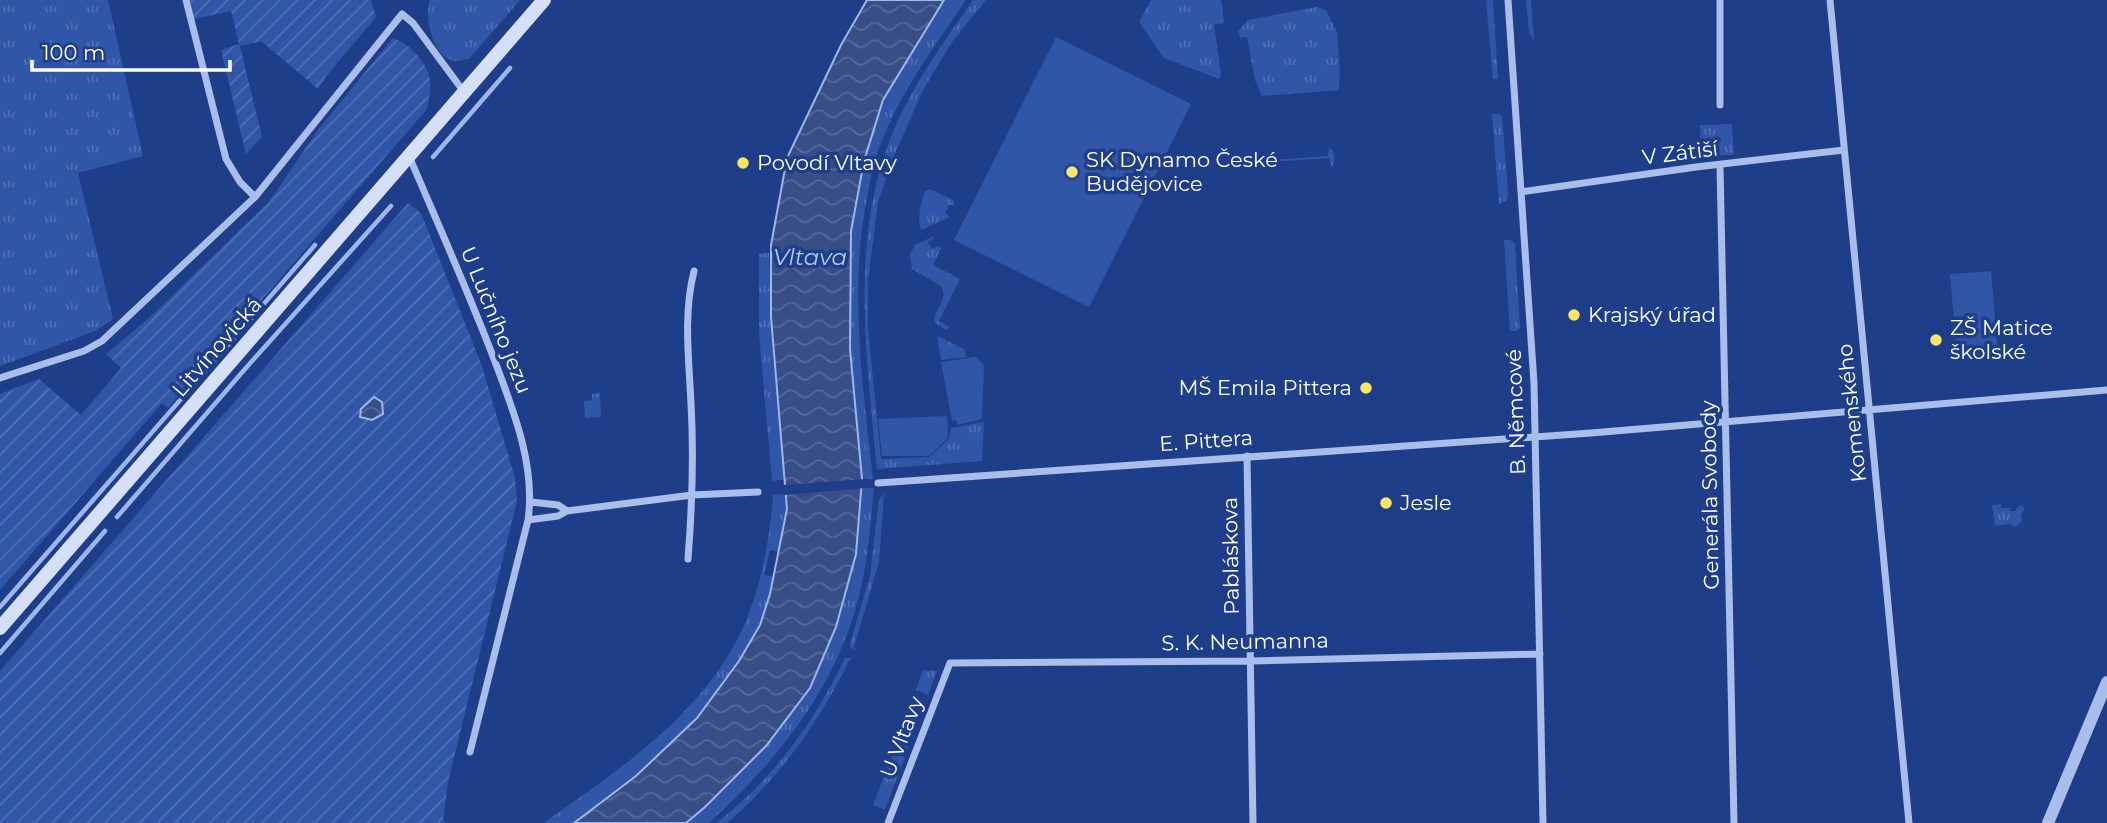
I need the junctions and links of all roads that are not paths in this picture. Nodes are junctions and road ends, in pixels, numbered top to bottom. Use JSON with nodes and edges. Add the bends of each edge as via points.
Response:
{"nodes":[{"id":1,"x":186,"y":0,"type":"edge"},
{"id":2,"x":544,"y":0,"type":"edge"},
{"id":3,"x":1508,"y":0,"type":"edge"},
{"id":4,"x":1720,"y":0,"type":"edge"},
{"id":5,"x":1829,"y":0,"type":"edge"},
{"id":6,"x":464,"y":92,"type":"junction"},
{"id":7,"x":1720,"y":105,"type":"dead end"},
{"id":8,"x":1844,"y":150,"type":"junction"},
{"id":9,"x":409,"y":156,"type":"junction"},
{"id":10,"x":1720,"y":166,"type":"junction"},
{"id":11,"x":1521,"y":192,"type":"junction"},
{"id":12,"x":255,"y":197,"type":"junction"},
{"id":13,"x":694,"y":271,"type":"dead end"},
{"id":14,"x":0,"y":378,"type":"edge"},
{"id":15,"x":2107,"y":390,"type":"edge"},
{"id":16,"x":1869,"y":410,"type":"junction"},
{"id":17,"x":1726,"y":421,"type":"junction"},
{"id":18,"x":1536,"y":437,"type":"junction"},
{"id":19,"x":1247,"y":456,"type":"junction"},
{"id":20,"x":878,"y":482,"type":"dead end"},
{"id":21,"x":758,"y":492,"type":"dead end"},
{"id":22,"x":692,"y":495,"type":"junction"},
{"id":23,"x":531,"y":502,"type":"junction"},
{"id":24,"x":566,"y":511,"type":"junction"},
{"id":25,"x":528,"y":520,"type":"junction"},
{"id":26,"x":688,"y":559,"type":"dead end"},
{"id":27,"x":0,"y":628,"type":"edge"},
{"id":28,"x":1540,"y":654,"type":"junction"},
{"id":29,"x":1251,"y":661,"type":"junction"},
{"id":30,"x":950,"y":663,"type":"joint"},
{"id":31,"x":2107,"y":682,"type":"edge"},
{"id":32,"x":470,"y":752,"type":"dead end"},
{"id":33,"x":888,"y":823,"type":"edge"},
{"id":34,"x":1253,"y":823,"type":"edge"},
{"id":35,"x":1543,"y":823,"type":"edge"},
{"id":36,"x":1734,"y":823,"type":"edge"},
{"id":37,"x":1909,"y":823,"type":"edge"},
{"id":38,"x":2048,"y":823,"type":"edge"}],
"edges":[{"from":1,"to":12,"type":"street","via":[[226,159]]},
{"from":2,"to":6,"type":"main road","name":"Litvínovická"},
{"from":3,"to":11,"type":"street","name":"B. Němcové"},
{"from":4,"to":7,"type":"street"},
{"from":5,"to":8,"type":"street","name":"Komenského"},
{"from":6,"to":9,"type":"main road","name":"Litvínovická"},
{"from":6,"to":12,"type":"street","via":[[402,14]]},
{"from":8,"to":10,"type":"street","name":"V Zátiší"},
{"from":8,"to":16,"type":"street","name":"Komenského"},
{"from":9,"to":23,"type":"street","name":"U Lučního jezu","via":[[512,408]]},
{"from":9,"to":27,"type":"main road","name":"Litvínovická"},
{"from":10,"to":11,"type":"street","name":"V Zátiší"},
{"from":10,"to":17,"type":"street","name":"Generála Svobody"},
{"from":11,"to":18,"type":"street","name":"B. Němcové"},
{"from":12,"to":14,"type":"street","via":[[102,341]]},
{"from":13,"to":22,"type":"street","via":[[686,317]]},
{"from":15,"to":16,"type":"street","name":"E. Pittera"},
{"from":16,"to":17,"type":"street","name":"E. Pittera"},
{"from":16,"to":37,"type":"street","name":"Komenského"},
{"from":17,"to":18,"type":"street","name":"E. Pittera"},
{"from":17,"to":36,"type":"street","name":"Generála Svobody"},
{"from":18,"to":19,"type":"street","name":"E. Pittera"},
{"from":18,"to":28,"type":"street","name":"B. Němcové"},
{"from":19,"to":20,"type":"street","name":"E. Pittera"},
{"from":19,"to":29,"type":"street","name":"Pabláskova"},
{"from":21,"to":22,"type":"street"},
{"from":22,"to":24,"type":"street"},
{"from":22,"to":26,"type":"street"},
{"from":23,"to":24,"type":"street","via":[[558,505]]},
{"from":23,"to":25,"type":"street","name":"U Lučního jezu"},
{"from":24,"to":25,"type":"street"},
{"from":25,"to":32,"type":"street","name":"U Lučního jezu"},
{"from":28,"to":29,"type":"street","name":"S. K. Neumanna"},
{"from":28,"to":35,"type":"street","name":"B. Němcové"},
{"from":29,"to":30,"type":"street","name":"S. K. Neumanna"},
{"from":29,"to":34,"type":"street","name":"Pabláskova"},
{"from":30,"to":33,"type":"street","name":"U Vltavy"},
{"from":31,"to":38,"type":"street"}]}
